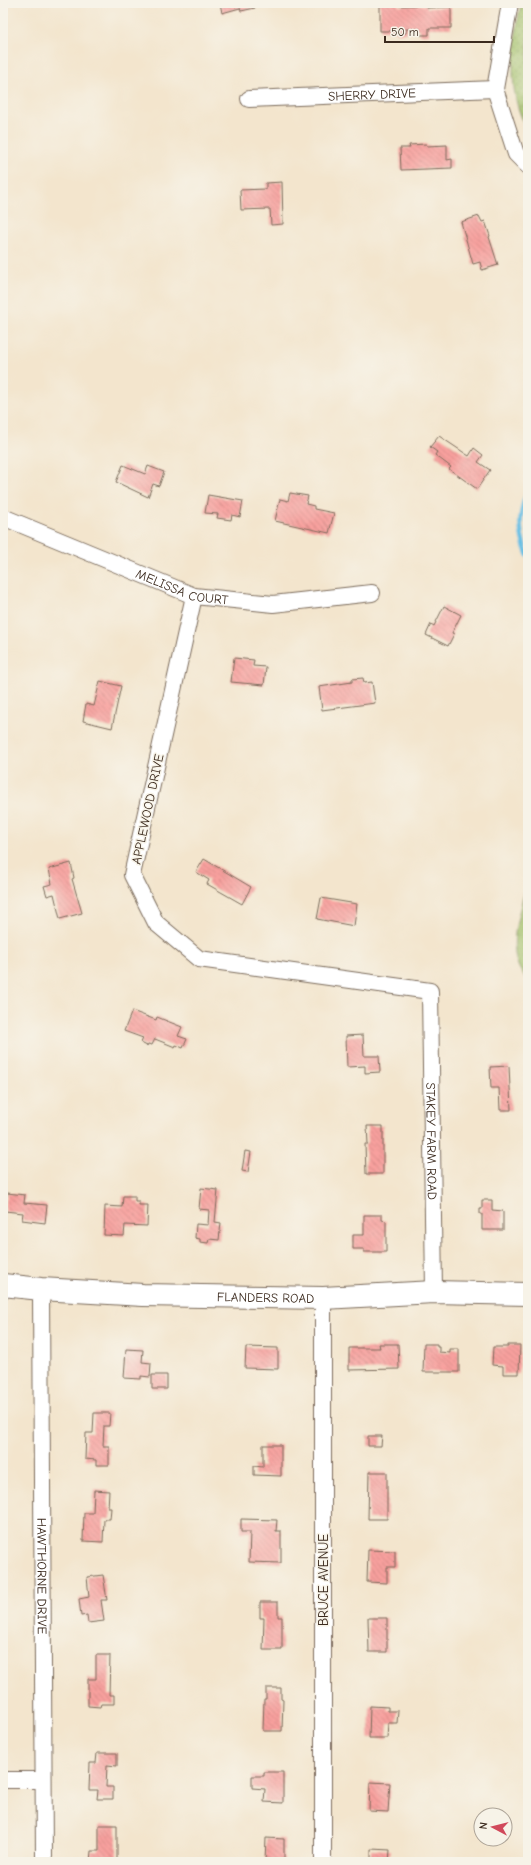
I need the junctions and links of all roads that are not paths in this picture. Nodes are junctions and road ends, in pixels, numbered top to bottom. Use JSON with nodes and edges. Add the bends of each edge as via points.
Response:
{"nodes":[{"id":1,"x":510,"y":3,"type":"edge"},
{"id":2,"x":495,"y":89,"type":"junction"},
{"id":3,"x":249,"y":99,"type":"dead end"},
{"id":4,"x":528,"y":166,"type":"edge"},
{"id":5,"x":3,"y":518,"type":"edge"},
{"id":6,"x":372,"y":593,"type":"dead end"},
{"id":7,"x":194,"y":596,"type":"junction"},
{"id":8,"x":430,"y":991,"type":"joint"},
{"id":9,"x":3,"y":1285,"type":"edge"},
{"id":10,"x":41,"y":1289,"type":"junction"},
{"id":11,"x":434,"y":1292,"type":"junction"},
{"id":12,"x":528,"y":1294,"type":"edge"},
{"id":13,"x":323,"y":1298,"type":"junction"},
{"id":14,"x":3,"y":1780,"type":"edge"},
{"id":15,"x":43,"y":1780,"type":"junction"},
{"id":16,"x":44,"y":1862,"type":"edge"},
{"id":17,"x":323,"y":1862,"type":"edge"}],
"edges":[{"from":1,"to":2,"type":"street"},
{"from":2,"to":3,"type":"street","name":"SHERRY DRIVE"},
{"from":2,"to":4,"type":"street","via":[[516,154]]},
{"from":5,"to":7,"type":"street","name":"MELISSA COURT"},
{"from":6,"to":7,"type":"street","name":"MELISSA COURT","via":[[273,604]]},
{"from":7,"to":8,"type":"street","name":"APPLEWOOD DRIVE","via":[[132,875],[156,923],[199,959]]},
{"from":8,"to":11,"type":"street","name":"STAKEY FARM ROAD"},
{"from":9,"to":10,"type":"street","name":"FLANDERS ROAD"},
{"from":10,"to":13,"type":"street","name":"FLANDERS ROAD","via":[[143,1295]]},
{"from":10,"to":15,"type":"street","name":"HAWTHORNE DRIVE"},
{"from":11,"to":12,"type":"street","name":"FLANDERS ROAD"},
{"from":11,"to":13,"type":"street","name":"FLANDERS ROAD"},
{"from":13,"to":17,"type":"street","name":"BRUCE AVENUE"},
{"from":14,"to":15,"type":"street"},
{"from":15,"to":16,"type":"street","name":"HAWTHORNE DRIVE"}]}
